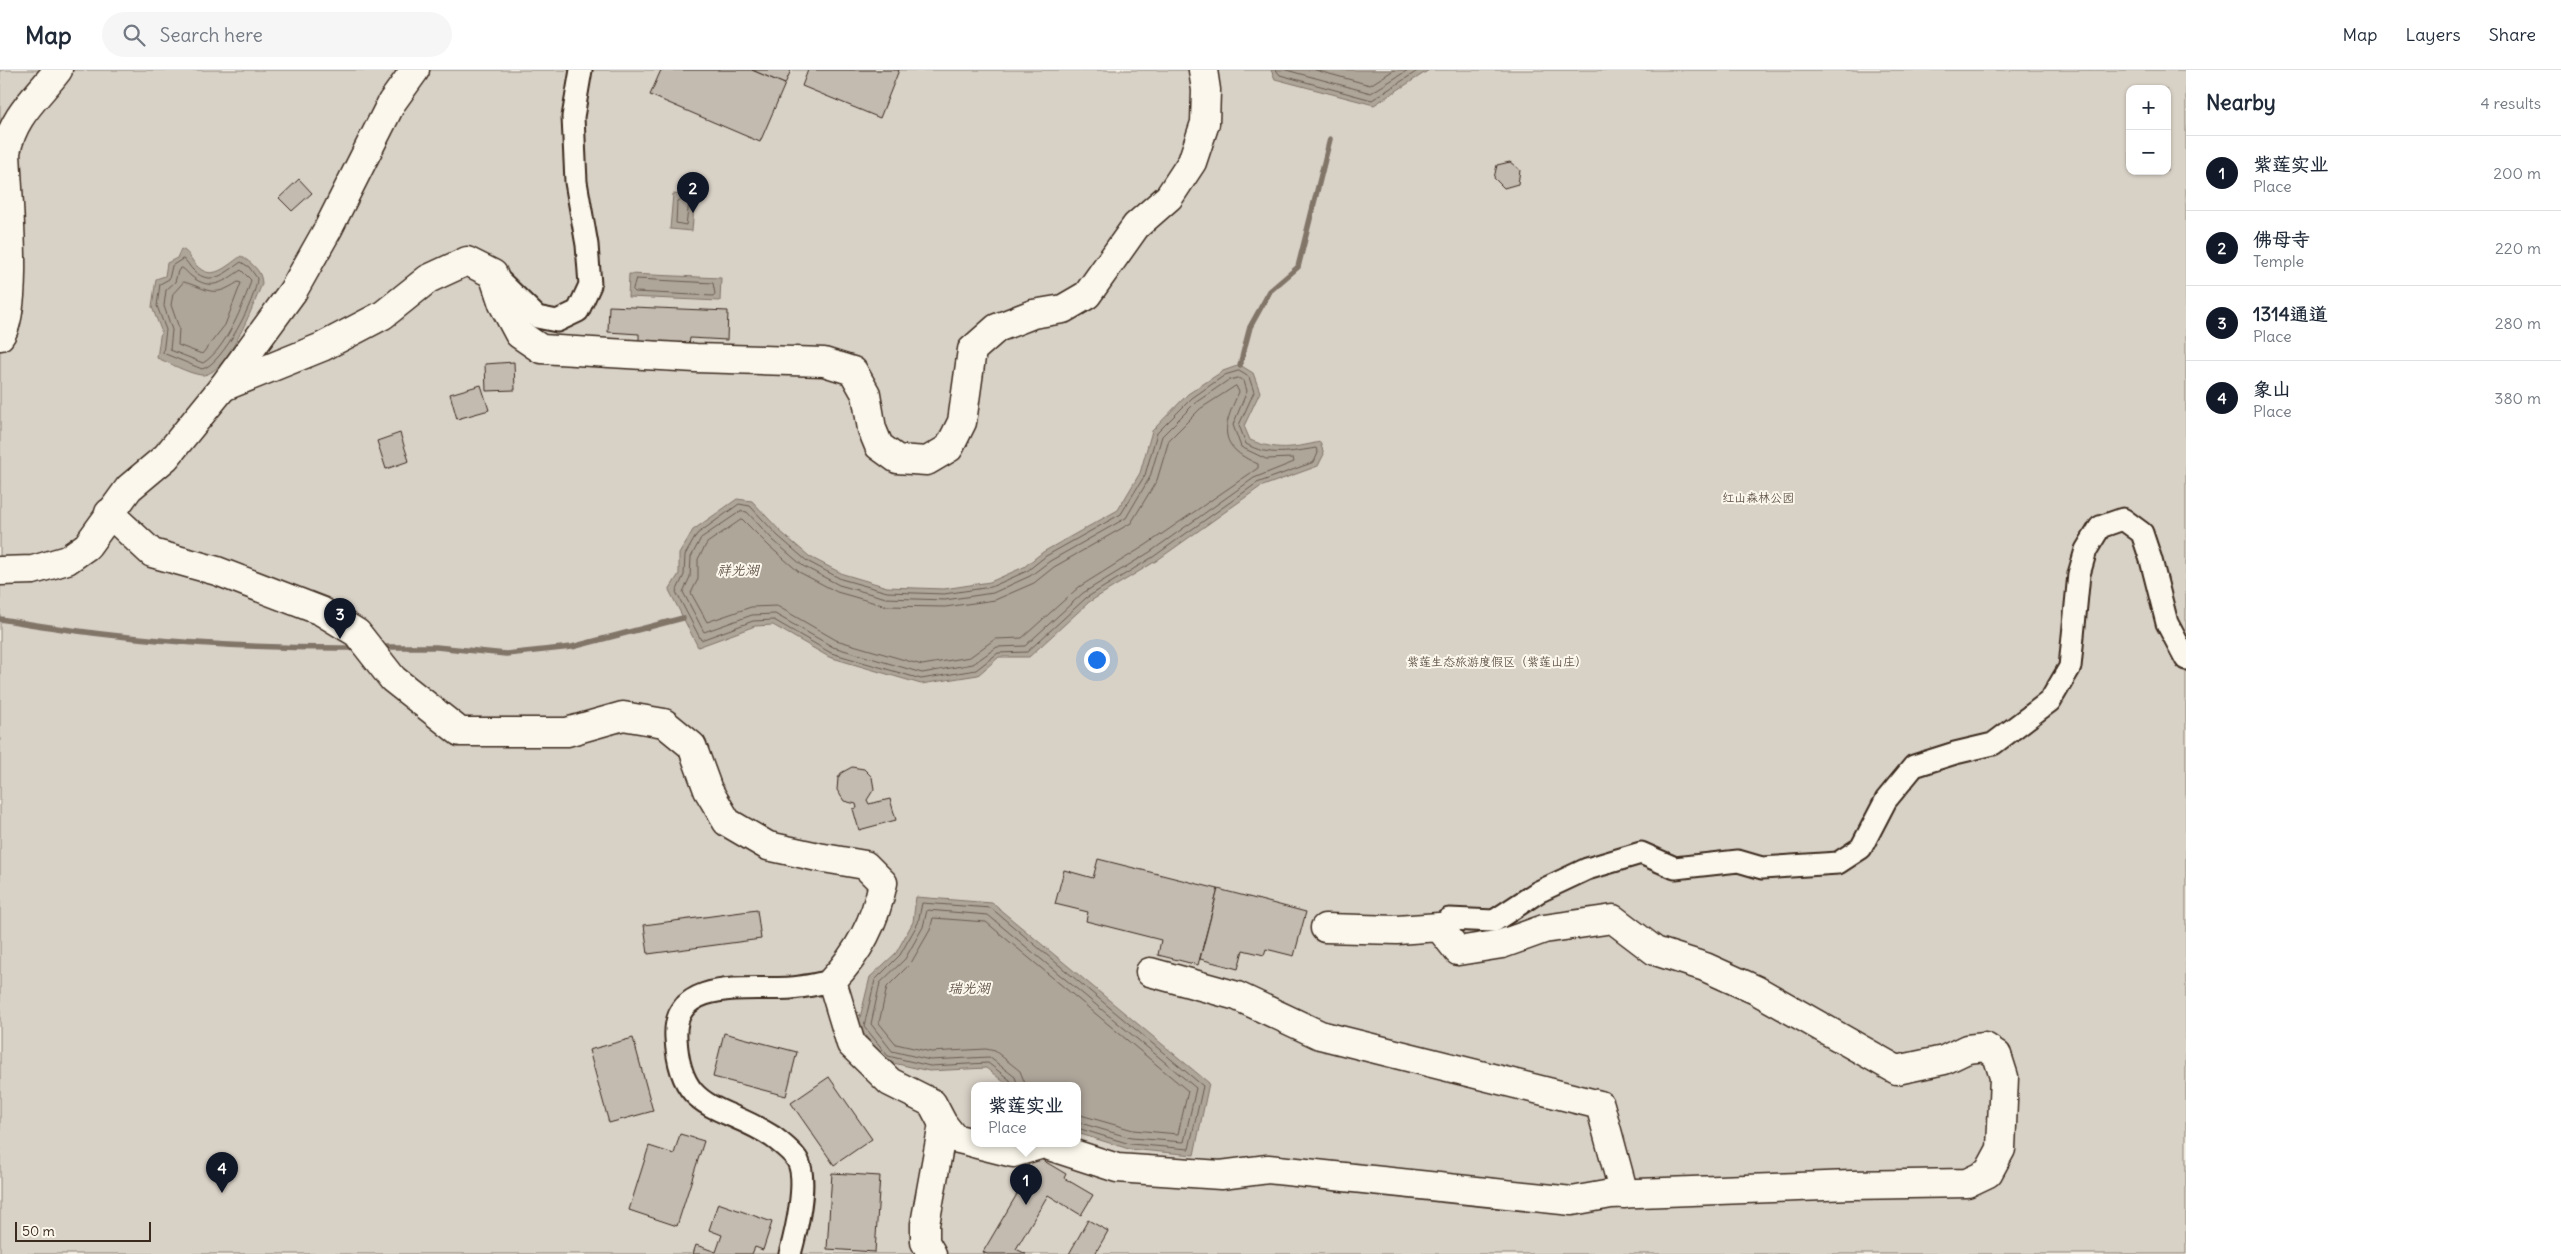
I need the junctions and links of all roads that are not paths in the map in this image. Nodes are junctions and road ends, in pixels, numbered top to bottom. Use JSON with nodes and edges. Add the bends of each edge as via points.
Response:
{"nodes":[{"id":1,"x":58,"y":70,"type":"edge"},
{"id":2,"x":415,"y":70,"type":"edge"},
{"id":3,"x":581,"y":70,"type":"edge"},
{"id":4,"x":1203,"y":70,"type":"edge"},
{"id":5,"x":493,"y":274,"type":"junction"},
{"id":6,"x":0,"y":336,"type":"edge"},
{"id":7,"x":223,"y":387,"type":"junction"},
{"id":8,"x":109,"y":513,"type":"junction"},
{"id":9,"x":0,"y":571,"type":"edge"},
{"id":10,"x":2186,"y":660,"type":"edge"},
{"id":11,"x":1439,"y":927,"type":"junction"},
{"id":12,"x":1325,"y":928,"type":"dead end"},
{"id":13,"x":1150,"y":972,"type":"dead end"},
{"id":14,"x":832,"y":981,"type":"junction"},
{"id":15,"x":943,"y":1124,"type":"junction"},
{"id":16,"x":971,"y":1142,"type":"edge"},
{"id":17,"x":990,"y":1147,"type":"edge"},
{"id":18,"x":1033,"y":1147,"type":"edge"},
{"id":19,"x":1052,"y":1147,"type":"edge"},
{"id":20,"x":1624,"y":1194,"type":"junction"},
{"id":21,"x":790,"y":1254,"type":"edge"},
{"id":22,"x":932,"y":1254,"type":"edge"}],
"edges":[{"from":1,"to":6,"type":"street","via":[[10,131],[6,152],[11,280],[9,312]]},
{"from":2,"to":7,"type":"street","via":[[392,102],[293,291]]},
{"from":3,"to":5,"type":"street","via":[[573,126],[576,182],[590,285],[578,311],[557,321],[537,316]]},
{"from":4,"to":5,"type":"street","via":[[1205,123],[1192,162],[1169,197],[1136,226],[1087,295],[1062,309],[1033,314],[998,328],[972,350],[962,422],[949,448],[927,460],[897,459],[879,446],[872,429],[866,394],[853,372],[824,362],[541,349],[518,334]]},
{"from":5,"to":7,"type":"street","via":[[467,261],[428,279],[383,315],[322,347]]},
{"from":7,"to":8,"type":"street","via":[[166,457],[129,488]]},
{"from":8,"to":9,"type":"street","via":[[87,546],[67,560],[33,570]]},
{"from":8,"to":14,"type":"street","via":[[152,553],[217,571],[312,608],[357,633],[394,680],[460,732],[568,732],[622,716],[664,723],[692,746],[708,790],[727,822],[768,846],[865,864],[883,883],[867,934]]},
{"from":10,"to":11,"type":"street","via":[[2167,623],[2142,533],[2123,519],[2100,527],[2086,550],[2078,574],[2070,667],[2050,701],[1993,744],[1914,766],[1886,800],[1861,848],[1838,863],[1762,868],[1738,861],[1676,868],[1641,853],[1587,869],[1538,892],[1494,921],[1449,919]]},
{"from":11,"to":12,"type":"street","via":[[1398,930]]},
{"from":11,"to":20,"type":"street","via":[[1458,951],[1502,944],[1544,929],[1613,919],[1656,951],[1706,967],[1756,990],[1897,1070],[1944,1060],[1967,1049],[1985,1047],[1997,1055],[2004,1077],[2001,1149],[1988,1173],[1967,1183]]},
{"from":13,"to":20,"type":"street","via":[[1237,996],[1320,1035],[1600,1105]]},
{"from":14,"to":15,"type":"street","via":[[851,1044],[890,1082],[932,1103]]},
{"from":14,"to":21,"type":"street","via":[[791,988],[723,989],[702,994],[687,1004],[675,1024],[682,1078],[696,1098],[717,1111],[753,1124],[780,1142],[798,1161],[801,1184],[798,1221]]},
{"from":15,"to":16,"type":"street","via":[[954,1138]]},
{"from":15,"to":22,"type":"street","via":[[926,1224],[925,1242]]},
{"from":17,"to":18,"type":"street","via":[[1012,1153]]},
{"from":19,"to":20,"type":"street","via":[[1117,1168],[1221,1175],[1268,1169],[1572,1202]]}]}
